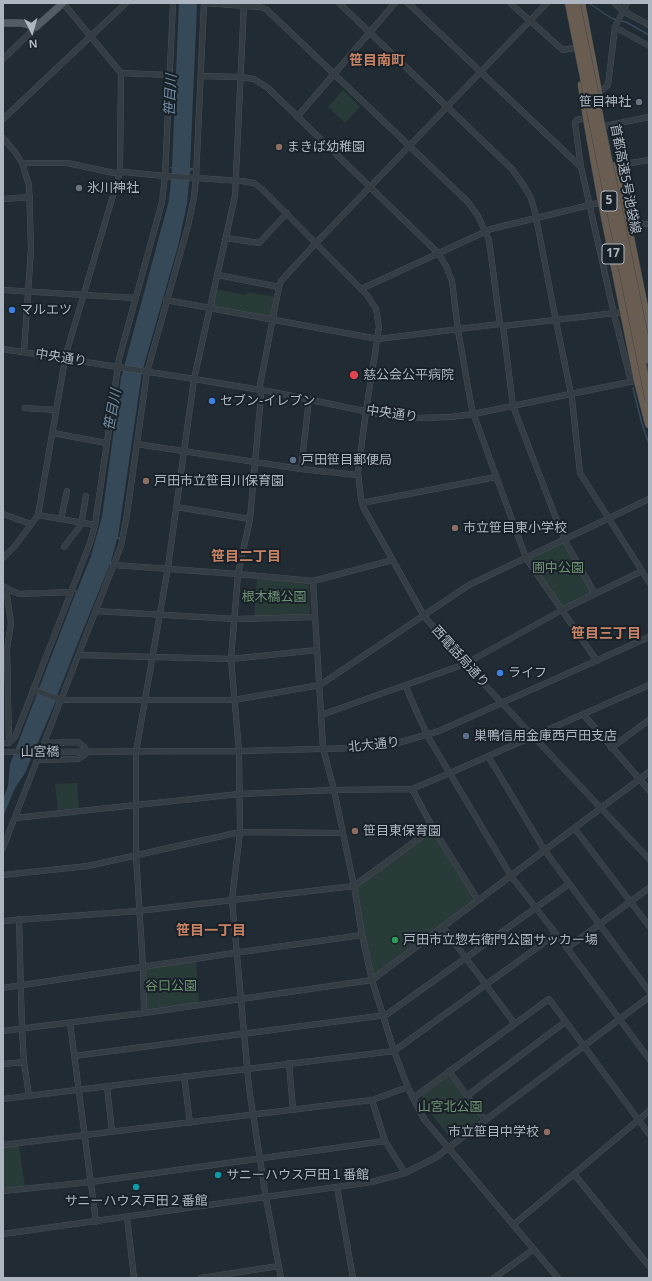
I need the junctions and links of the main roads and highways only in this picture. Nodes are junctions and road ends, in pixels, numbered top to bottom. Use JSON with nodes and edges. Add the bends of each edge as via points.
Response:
{"nodes":[{"id":1,"x":63,"y":3,"type":"edge"},
{"id":2,"x":565,"y":3,"type":"edge"},
{"id":3,"x":569,"y":3,"type":"edge"},
{"id":4,"x":576,"y":3,"type":"edge"},
{"id":5,"x":581,"y":3,"type":"edge"},
{"id":6,"x":3,"y":23,"type":"edge"},
{"id":7,"x":582,"y":82,"type":"junction"},
{"id":8,"x":612,"y":166,"type":"junction"},
{"id":9,"x":646,"y":306,"type":"edge"},
{"id":10,"x":649,"y":332,"type":"edge"},
{"id":11,"x":649,"y":360,"type":"tunnel mouth"},
{"id":12,"x":649,"y":399,"type":"edge"},
{"id":13,"x":649,"y":424,"type":"edge"}],
"edges":[{"from":1,"to":6,"type":"main road","via":[[36,27],[22,23]]},
{"from":2,"to":7,"type":"highway","number":"17"},
{"from":3,"to":12,"type":"highway","name":"首都高速5号池袋線","number":"5","bridge":true},
{"from":4,"to":11,"type":"highway","name":"首都高速5号池袋線","number":"5","bridge":true},
{"from":5,"to":8,"type":"highway","number":"17"},
{"from":7,"to":8,"type":"highway","number":"17","via":[[643,352],[624,254]]},
{"from":7,"to":13,"type":"highway","number":"17","via":[[634,381]]},
{"from":8,"to":9,"type":"highway","number":"17","via":[[620,187]]},
{"from":9,"to":10,"type":"highway","number":"17"}]}
